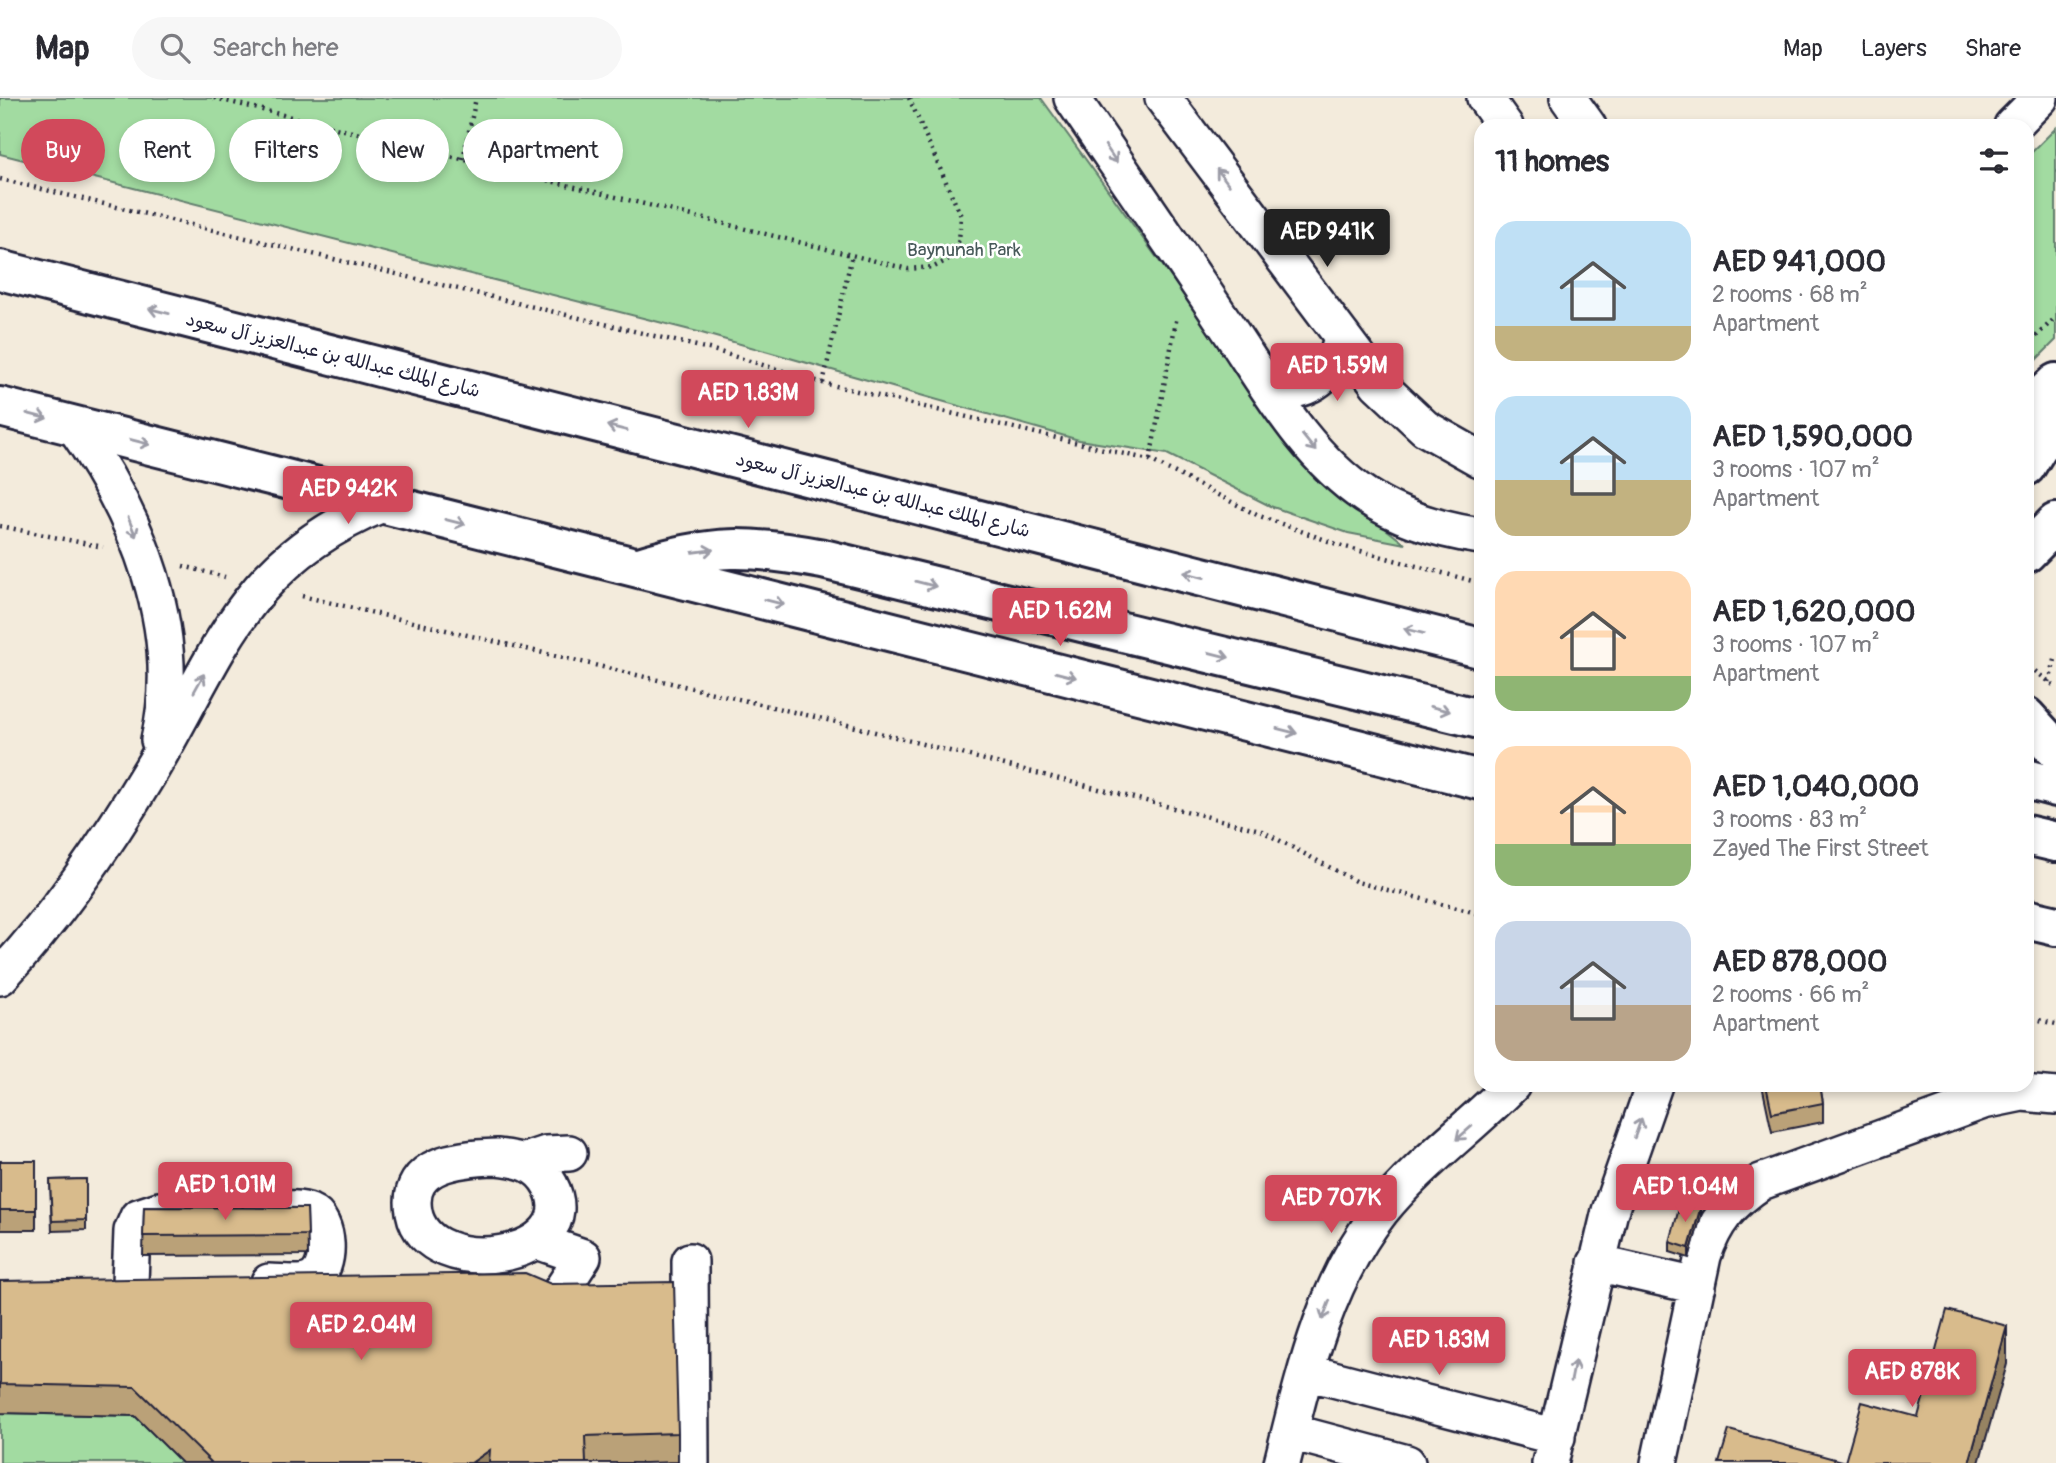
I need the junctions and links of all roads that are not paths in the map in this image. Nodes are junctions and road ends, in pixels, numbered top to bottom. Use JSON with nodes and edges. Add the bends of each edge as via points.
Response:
{"nodes":[{"id":1,"x":1072,"y":98,"type":"edge"},
{"id":2,"x":1163,"y":98,"type":"edge"},
{"id":3,"x":1567,"y":98,"type":"edge"},
{"id":4,"x":2040,"y":98,"type":"edge"},
{"id":5,"x":1583,"y":119,"type":"edge"},
{"id":6,"x":2019,"y":119,"type":"edge"},
{"id":7,"x":0,"y":270,"type":"edge"},
{"id":8,"x":1342,"y":336,"type":"junction"},
{"id":9,"x":2056,"y":383,"type":"edge"},
{"id":10,"x":1271,"y":391,"type":"junction"},
{"id":11,"x":2034,"y":404,"type":"edge"},
{"id":12,"x":0,"y":407,"type":"edge"},
{"id":13,"x":2056,"y":417,"type":"edge"},
{"id":14,"x":74,"y":425,"type":"junction"},
{"id":15,"x":2034,"y":453,"type":"edge"},
{"id":16,"x":1474,"y":456,"type":"edge"},
{"id":17,"x":382,"y":504,"type":"junction"},
{"id":18,"x":1474,"y":535,"type":"edge"},
{"id":19,"x":637,"y":568,"type":"junction"},
{"id":20,"x":1474,"y":646,"type":"edge"},
{"id":21,"x":1474,"y":718,"type":"edge"},
{"id":22,"x":2034,"y":726,"type":"edge"},
{"id":23,"x":2056,"y":750,"type":"edge"},
{"id":24,"x":154,"y":765,"type":"junction"},
{"id":25,"x":1427,"y":766,"type":"junction"},
{"id":26,"x":1474,"y":778,"type":"edge"},
{"id":27,"x":2034,"y":781,"type":"edge"},
{"id":28,"x":2056,"y":787,"type":"edge"},
{"id":29,"x":1474,"y":804,"type":"edge"},
{"id":30,"x":2034,"y":837,"type":"edge"},
{"id":31,"x":2056,"y":842,"type":"edge"},
{"id":32,"x":2034,"y":921,"type":"edge"},
{"id":33,"x":2056,"y":926,"type":"edge"},
{"id":34,"x":0,"y":977,"type":"edge"},
{"id":35,"x":1505,"y":1092,"type":"edge"},
{"id":36,"x":1651,"y":1092,"type":"edge"},
{"id":37,"x":2056,"y":1096,"type":"edge"},
{"id":38,"x":569,"y":1153,"type":"dead end"},
{"id":39,"x":525,"y":1161,"type":"junction"},
{"id":40,"x":537,"y":1241,"type":"junction"},
{"id":41,"x":690,"y":1261,"type":"dead end"},
{"id":42,"x":1597,"y":1263,"type":"junction"},
{"id":43,"x":234,"y":1282,"type":"edge"},
{"id":44,"x":130,"y":1283,"type":"edge"},
{"id":45,"x":1697,"y":1286,"type":"junction"},
{"id":46,"x":558,"y":1366,"type":"edge"},
{"id":47,"x":1306,"y":1372,"type":"junction"},
{"id":48,"x":1554,"y":1450,"type":"edge"},
{"id":49,"x":1283,"y":1451,"type":"edge"},
{"id":50,"x":691,"y":1463,"type":"edge"},
{"id":51,"x":1407,"y":1463,"type":"edge"},
{"id":52,"x":1659,"y":1463,"type":"edge"}],
"edges":[{"from":1,"to":10,"type":"street","one_way":true},
{"from":8,"to":2,"type":"street","one_way":true},
{"from":3,"to":5,"type":"street"},
{"from":4,"to":6,"type":"street"},
{"from":20,"to":7,"type":"main road","name":"شارع الملك عبدالله بن عبدالعزيز آل سعود","one_way":true},
{"from":8,"to":10,"type":"street","via":[[1339,353],[1320,381],[1305,389]]},
{"from":8,"to":16,"type":"street","via":[[1400,407],[1443,440]]},
{"from":9,"to":11,"type":"main road"},
{"from":10,"to":18,"type":"street","one_way":true,"via":[[1320,456],[1366,496],[1420,523]]},
{"from":12,"to":14,"type":"main road","one_way":true},
{"from":13,"to":15,"type":"main road"},
{"from":14,"to":17,"type":"main road","one_way":true},
{"from":14,"to":24,"type":"street","one_way":true,"via":[[130,521],[161,620],[166,693]]},
{"from":17,"to":19,"type":"main road","one_way":true},
{"from":24,"to":17,"type":"street","one_way":true,"via":[[234,620],[261,586],[329,530]]},
{"from":19,"to":21,"type":"main road","one_way":true,"via":[[678,554],[726,547],[764,548]]},
{"from":19,"to":25,"type":"main road","one_way":true},
{"from":22,"to":23,"type":"main road"},
{"from":24,"to":34,"type":"street","via":[[82,876]]},
{"from":25,"to":26,"type":"main road"},
{"from":25,"to":29,"type":"main road"},
{"from":27,"to":28,"type":"main road"},
{"from":30,"to":31,"type":"main road"},
{"from":32,"to":33,"type":"main road"},
{"from":35,"to":47,"type":"street","one_way":true,"via":[[1382,1210],[1340,1276]]},
{"from":42,"to":36,"type":"street","one_way":true},
{"from":37,"to":45,"type":"street","via":[[2022,1093],[1983,1101],[1761,1182],[1725,1211],[1711,1232]]},
{"from":38,"to":39,"type":"street"},
{"from":39,"to":40,"type":"street","via":[[554,1191],[553,1219]]},
{"from":39,"to":40,"type":"street","via":[[488,1157],[440,1164],[419,1182],[413,1209],[424,1234],[450,1250],[500,1254]]},
{"from":40,"to":46,"type":"street","via":[[583,1257],[557,1297]]},
{"from":41,"to":50,"type":"street"},
{"from":42,"to":45,"type":"street"},
{"from":48,"to":42,"type":"street","one_way":true},
{"from":43,"to":44,"type":"street","via":[[314,1279],[325,1260],[324,1230],[318,1216],[305,1210],[144,1213],[133,1224]]},
{"from":45,"to":52,"type":"street"},
{"from":47,"to":48,"type":"street"},
{"from":47,"to":49,"type":"street"},
{"from":49,"to":51,"type":"street"}]}
